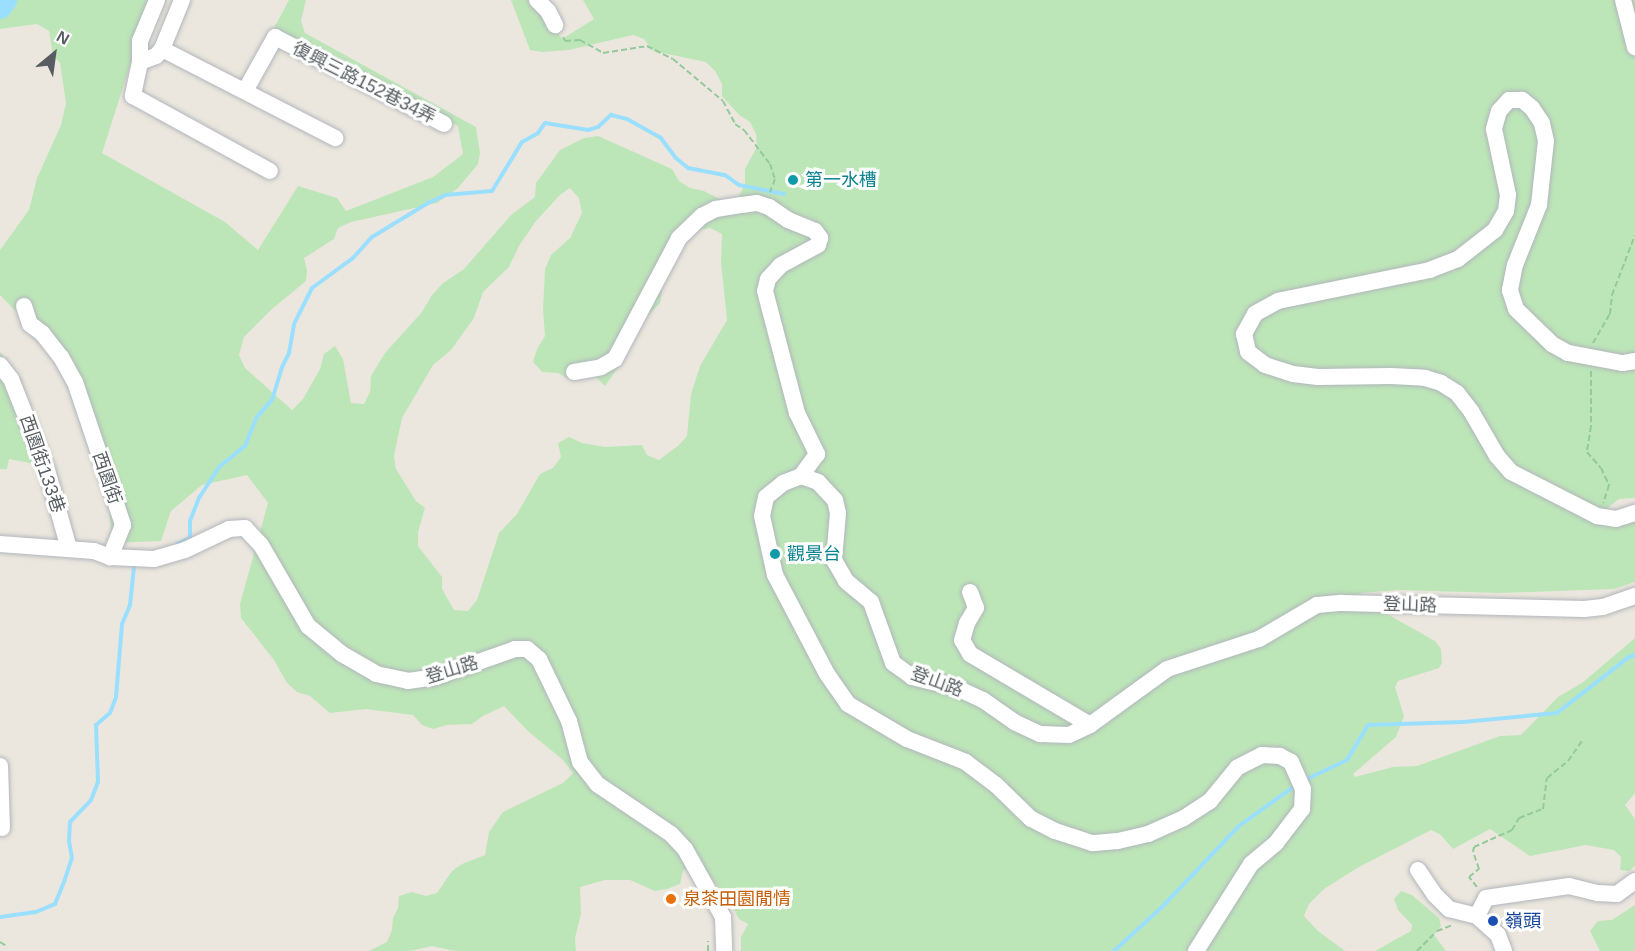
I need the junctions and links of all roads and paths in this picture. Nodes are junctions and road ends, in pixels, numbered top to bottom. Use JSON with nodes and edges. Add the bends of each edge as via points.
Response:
{"nodes":[{"id":1,"x":157,"y":0,"type":"edge"},
{"id":2,"x":182,"y":0,"type":"edge"},
{"id":3,"x":537,"y":0,"type":"edge"},
{"id":4,"x":1623,"y":0,"type":"edge"},
{"id":5,"x":555,"y":25,"type":"joint"},
{"id":6,"x":1635,"y":47,"type":"edge"},
{"id":7,"x":162,"y":49,"type":"junction"},
{"id":8,"x":140,"y":62,"type":"junction"},
{"id":9,"x":245,"y":91,"type":"junction"},
{"id":10,"x":444,"y":124,"type":"dead end"},
{"id":11,"x":335,"y":138,"type":"dead end"},
{"id":12,"x":270,"y":171,"type":"dead end"},
{"id":13,"x":769,"y":207,"type":"junction"},
{"id":14,"x":1635,"y":235,"type":"edge"},
{"id":15,"x":24,"y":306,"type":"dead end"},
{"id":16,"x":1586,"y":358,"type":"junction"},
{"id":17,"x":1635,"y":362,"type":"edge"},
{"id":18,"x":0,"y":365,"type":"edge"},
{"id":19,"x":574,"y":372,"type":"dead end"},
{"id":20,"x":801,"y":476,"type":"junction"},
{"id":21,"x":1635,"y":513,"type":"edge"},
{"id":22,"x":1616,"y":519,"type":"junction"},
{"id":23,"x":0,"y":544,"type":"edge"},
{"id":24,"x":69,"y":549,"type":"junction"},
{"id":25,"x":110,"y":557,"type":"junction"},
{"id":26,"x":970,"y":592,"type":"dead end"},
{"id":27,"x":1635,"y":596,"type":"edge"},
{"id":28,"x":1090,"y":725,"type":"junction"},
{"id":29,"x":1582,"y":741,"type":"dead end"},
{"id":30,"x":0,"y":766,"type":"edge"},
{"id":31,"x":2,"y":828,"type":"dead end"},
{"id":32,"x":1418,"y":870,"type":"dead end"},
{"id":33,"x":1635,"y":881,"type":"edge"},
{"id":34,"x":1486,"y":898,"type":"junction"},
{"id":35,"x":1478,"y":916,"type":"junction"},
{"id":36,"x":0,"y":942,"type":"edge"},
{"id":37,"x":8,"y":946,"type":"dead end"},
{"id":38,"x":724,"y":951,"type":"edge"},
{"id":39,"x":1196,"y":951,"type":"edge"},
{"id":40,"x":1418,"y":951,"type":"edge"},
{"id":41,"x":1504,"y":951,"type":"edge"}],
"edges":[{"from":1,"to":8,"type":"street","via":[[141,41]]},
{"from":2,"to":7,"type":"street"},
{"from":3,"to":5,"type":"street"},
{"from":4,"to":6,"type":"street"},
{"from":5,"to":13,"type":"path","via":[[565,41],[580,40],[603,53],[654,48],[723,101],[735,124],[770,164],[775,179]]},
{"from":7,"to":8,"type":"street"},
{"from":7,"to":9,"type":"street"},
{"from":8,"to":12,"type":"street","via":[[134,96]]},
{"from":9,"to":10,"type":"street","name":"復興三路152巷34弄","via":[[275,37]]},
{"from":9,"to":11,"type":"street"},
{"from":13,"to":19,"type":"street","via":[[741,205],[702,216],[679,238],[615,359],[601,367]]},
{"from":13,"to":20,"type":"street","via":[[815,231],[820,238],[818,245],[781,265],[768,279],[765,291],[797,413],[818,454]]},
{"from":14,"to":16,"type":"path","via":[[1612,295],[1610,314]]},
{"from":15,"to":25,"type":"street","name":"西園街","via":[[30,324],[61,357],[75,382],[123,525]]},
{"from":16,"to":17,"type":"street"},
{"from":16,"to":22,"type":"path","via":[[1584,364],[1590,368],[1593,380],[1587,452],[1610,485],[1602,506],[1616,509]]},
{"from":16,"to":22,"type":"street","via":[[1552,344],[1516,309],[1510,290],[1515,265],[1539,205],[1546,141],[1542,123],[1522,100],[1509,100],[1498,111],[1494,129],[1508,195],[1506,211],[1495,230],[1458,258],[1430,270],[1278,301],[1255,314],[1244,334],[1248,352],[1265,365],[1293,374],[1425,378],[1441,383],[1457,393],[1511,472],[1597,516]]},
{"from":18,"to":24,"type":"street","name":"西園街133巷","via":[[11,379],[47,470]]},
{"from":20,"to":28,"type":"street","name":"登山路","via":[[818,482],[835,500],[838,513],[834,560],[846,581],[871,602],[893,663],[912,677],[957,688],[983,700],[1014,722],[1040,734],[1069,735]]},
{"from":20,"to":39,"type":"street","via":[[783,483],[766,497],[762,516],[775,575],[827,674],[848,704],[907,739],[966,762],[1031,819],[1092,843],[1117,841],[1148,834],[1184,818],[1210,801],[1237,768],[1262,755],[1280,756],[1291,762],[1301,783],[1302,809],[1294,823],[1251,864]]},
{"from":21,"to":22,"type":"street"},
{"from":23,"to":24,"type":"street"},
{"from":24,"to":25,"type":"street"},
{"from":25,"to":38,"type":"street","name":"登山路","via":[[154,559],[229,529],[245,528],[261,545],[308,626],[375,674],[408,681],[436,678],[515,649],[527,649],[539,659],[569,721],[580,762],[597,784],[672,834],[685,849],[723,916]]},
{"from":26,"to":28,"type":"street","via":[[976,608],[962,640],[970,654]]},
{"from":27,"to":28,"type":"street","name":"登山路","via":[[1584,609],[1317,605],[1259,639],[1167,669]]},
{"from":29,"to":34,"type":"path","via":[[1568,761],[1547,778],[1543,809],[1520,818],[1512,830],[1474,847],[1479,869],[1469,877]]},
{"from":30,"to":31,"type":"street"},
{"from":32,"to":35,"type":"street","via":[[1449,909]]},
{"from":33,"to":34,"type":"street","via":[[1617,894],[1569,886]]},
{"from":34,"to":35,"type":"street"},
{"from":35,"to":40,"type":"path","via":[[1437,931]]},
{"from":35,"to":41,"type":"street","via":[[1498,935]]},
{"from":36,"to":37,"type":"path"}]}
